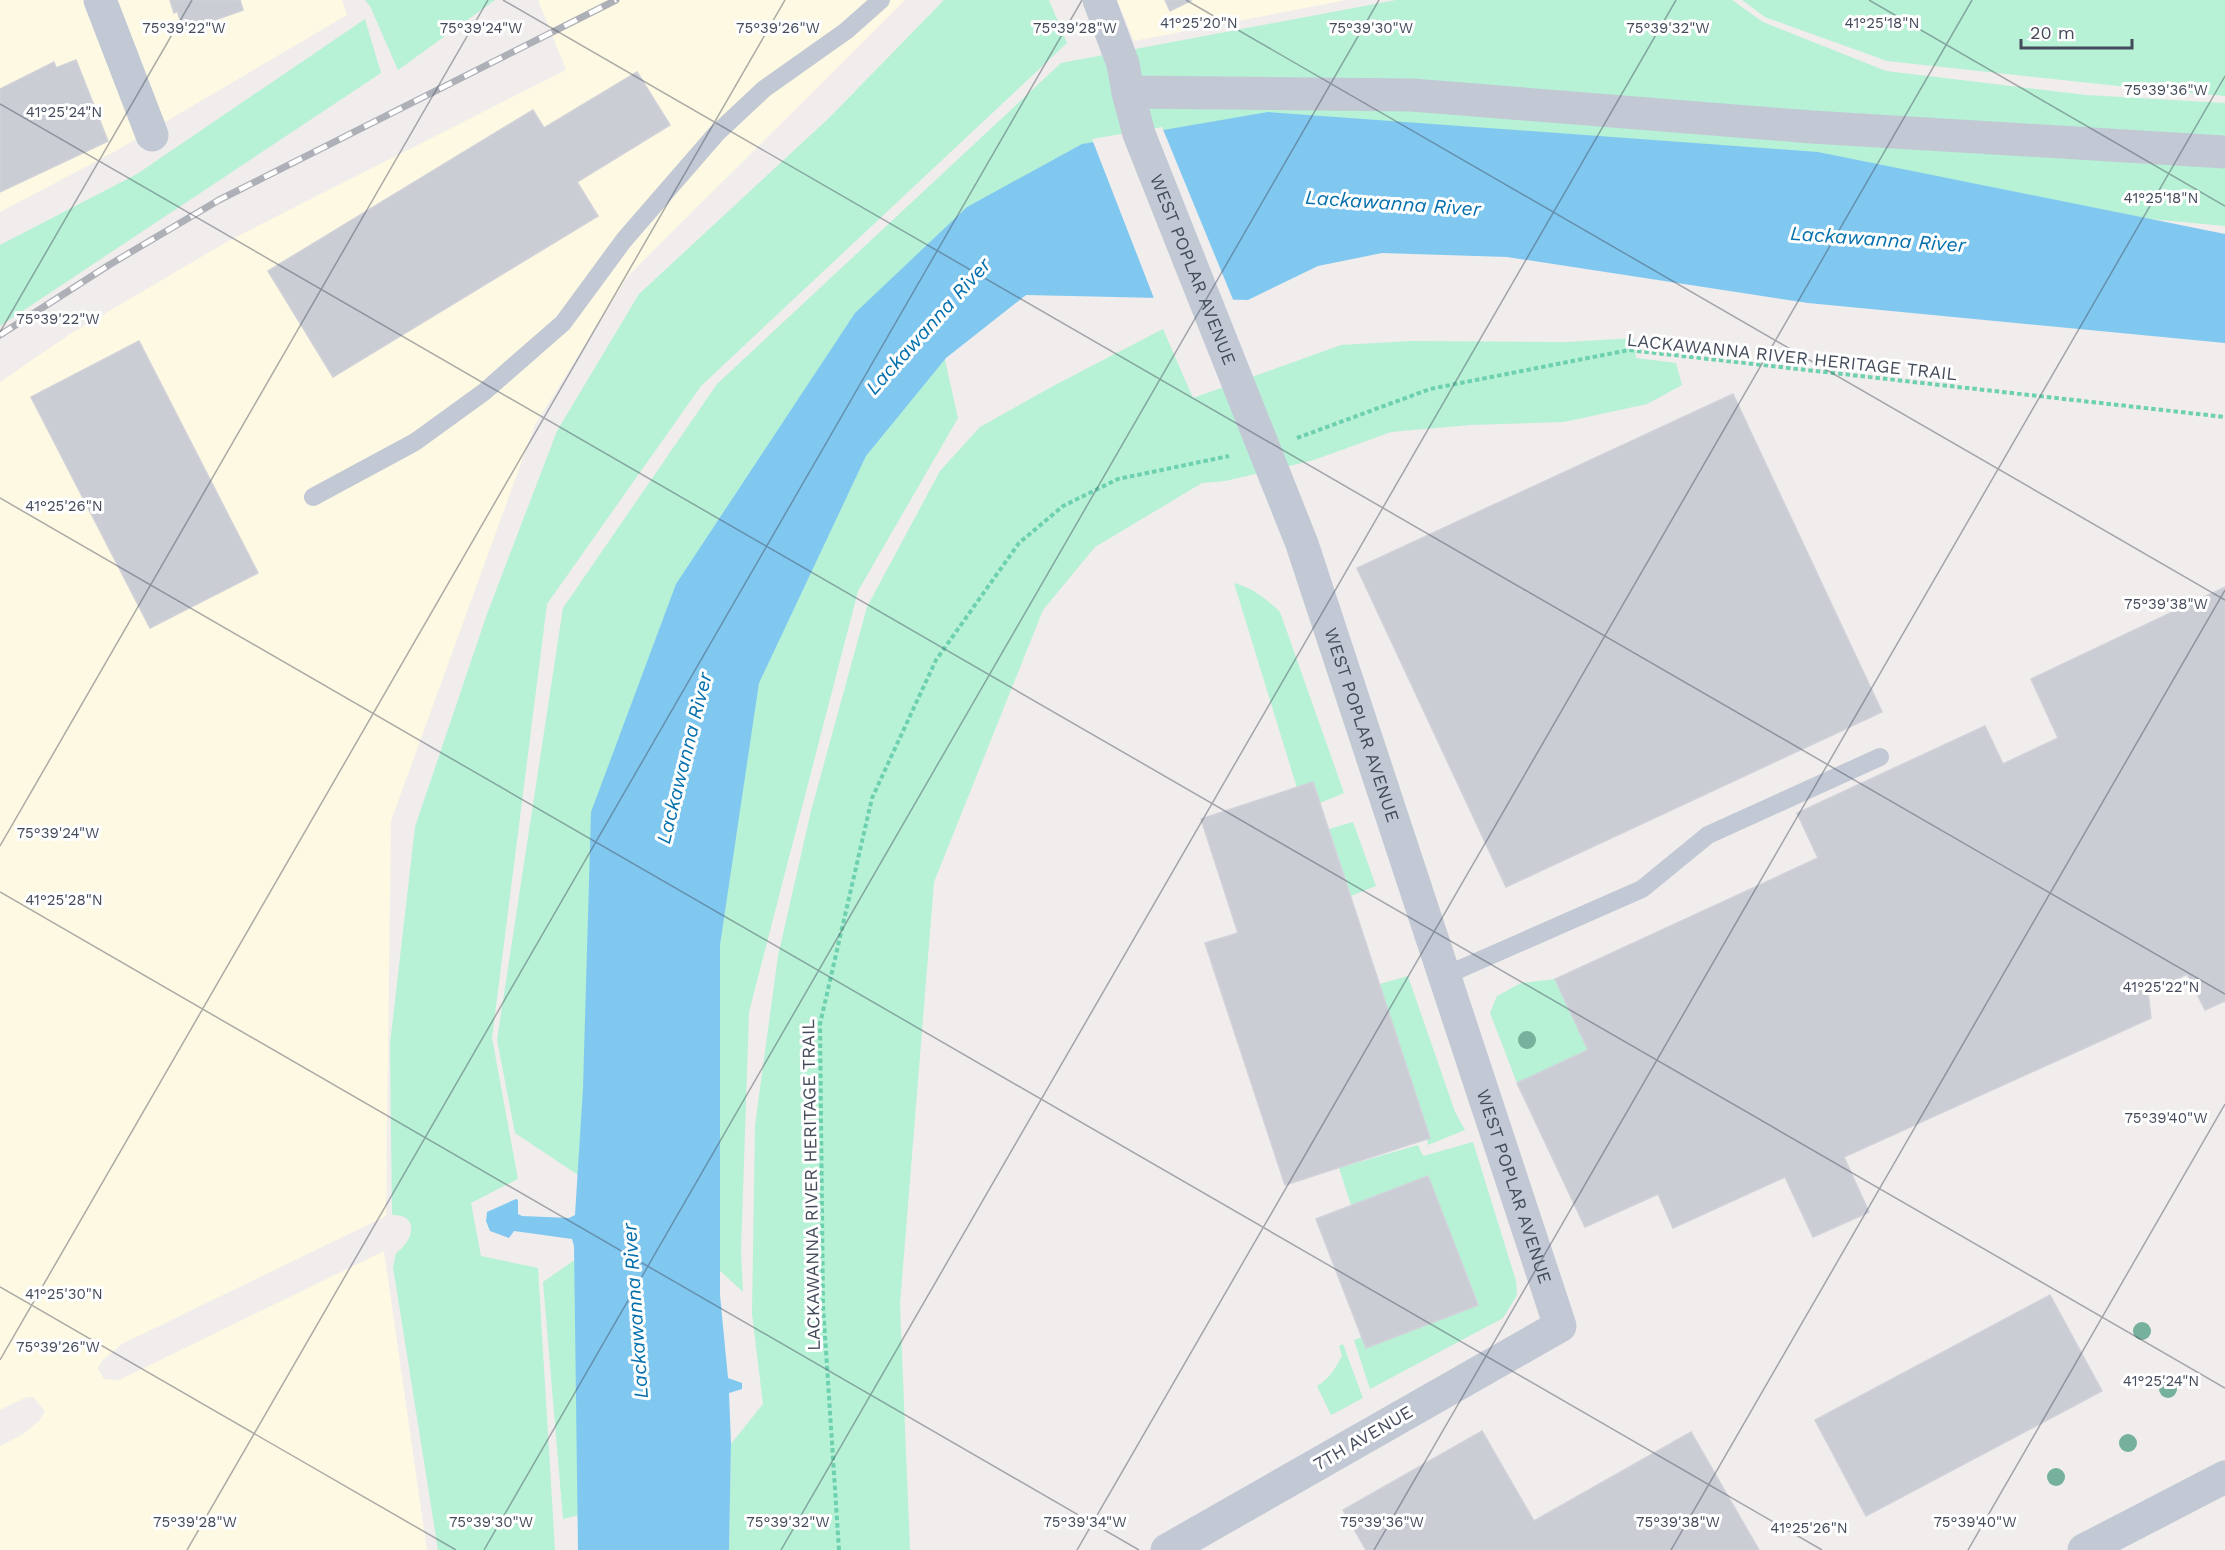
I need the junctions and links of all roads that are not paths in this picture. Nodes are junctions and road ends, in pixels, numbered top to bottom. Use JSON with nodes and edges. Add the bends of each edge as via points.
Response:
{"nodes":[{"id":1,"x":100,"y":0,"type":"edge"},
{"id":2,"x":880,"y":0,"type":"edge"},
{"id":3,"x":1099,"y":0,"type":"edge"},
{"id":4,"x":1128,"y":92,"type":"junction"},
{"id":5,"x":152,"y":135,"type":"dead end"},
{"id":6,"x":2225,"y":152,"type":"edge"},
{"id":7,"x":313,"y":497,"type":"dead end"},
{"id":8,"x":1880,"y":757,"type":"dead end"},
{"id":9,"x":1444,"y":976,"type":"junction"},
{"id":10,"x":1560,"y":1326,"type":"joint"},
{"id":11,"x":2224,"y":1482,"type":"edge"},
{"id":12,"x":1167,"y":1550,"type":"edge"},
{"id":13,"x":2084,"y":1550,"type":"edge"}],
"edges":[{"from":1,"to":5,"type":"street"},
{"from":2,"to":7,"type":"lane","via":[[846,31],[764,88],[716,134],[624,240],[562,323],[484,392],[415,442]]},
{"from":3,"to":4,"type":"street","name":"WEST POPLAR AVENUE","via":[[1123,64]]},
{"from":4,"to":6,"type":"street","via":[[1412,95],[1812,127]]},
{"from":4,"to":9,"type":"street","name":"WEST POPLAR AVENUE","via":[[1139,134],[1302,544]]},
{"from":8,"to":9,"type":"lane","via":[[1708,835],[1642,888]]},
{"from":9,"to":10,"type":"street","name":"WEST POPLAR AVENUE"},
{"from":10,"to":12,"type":"street","name":"7TH AVENUE"},
{"from":11,"to":13,"type":"street"}]}
